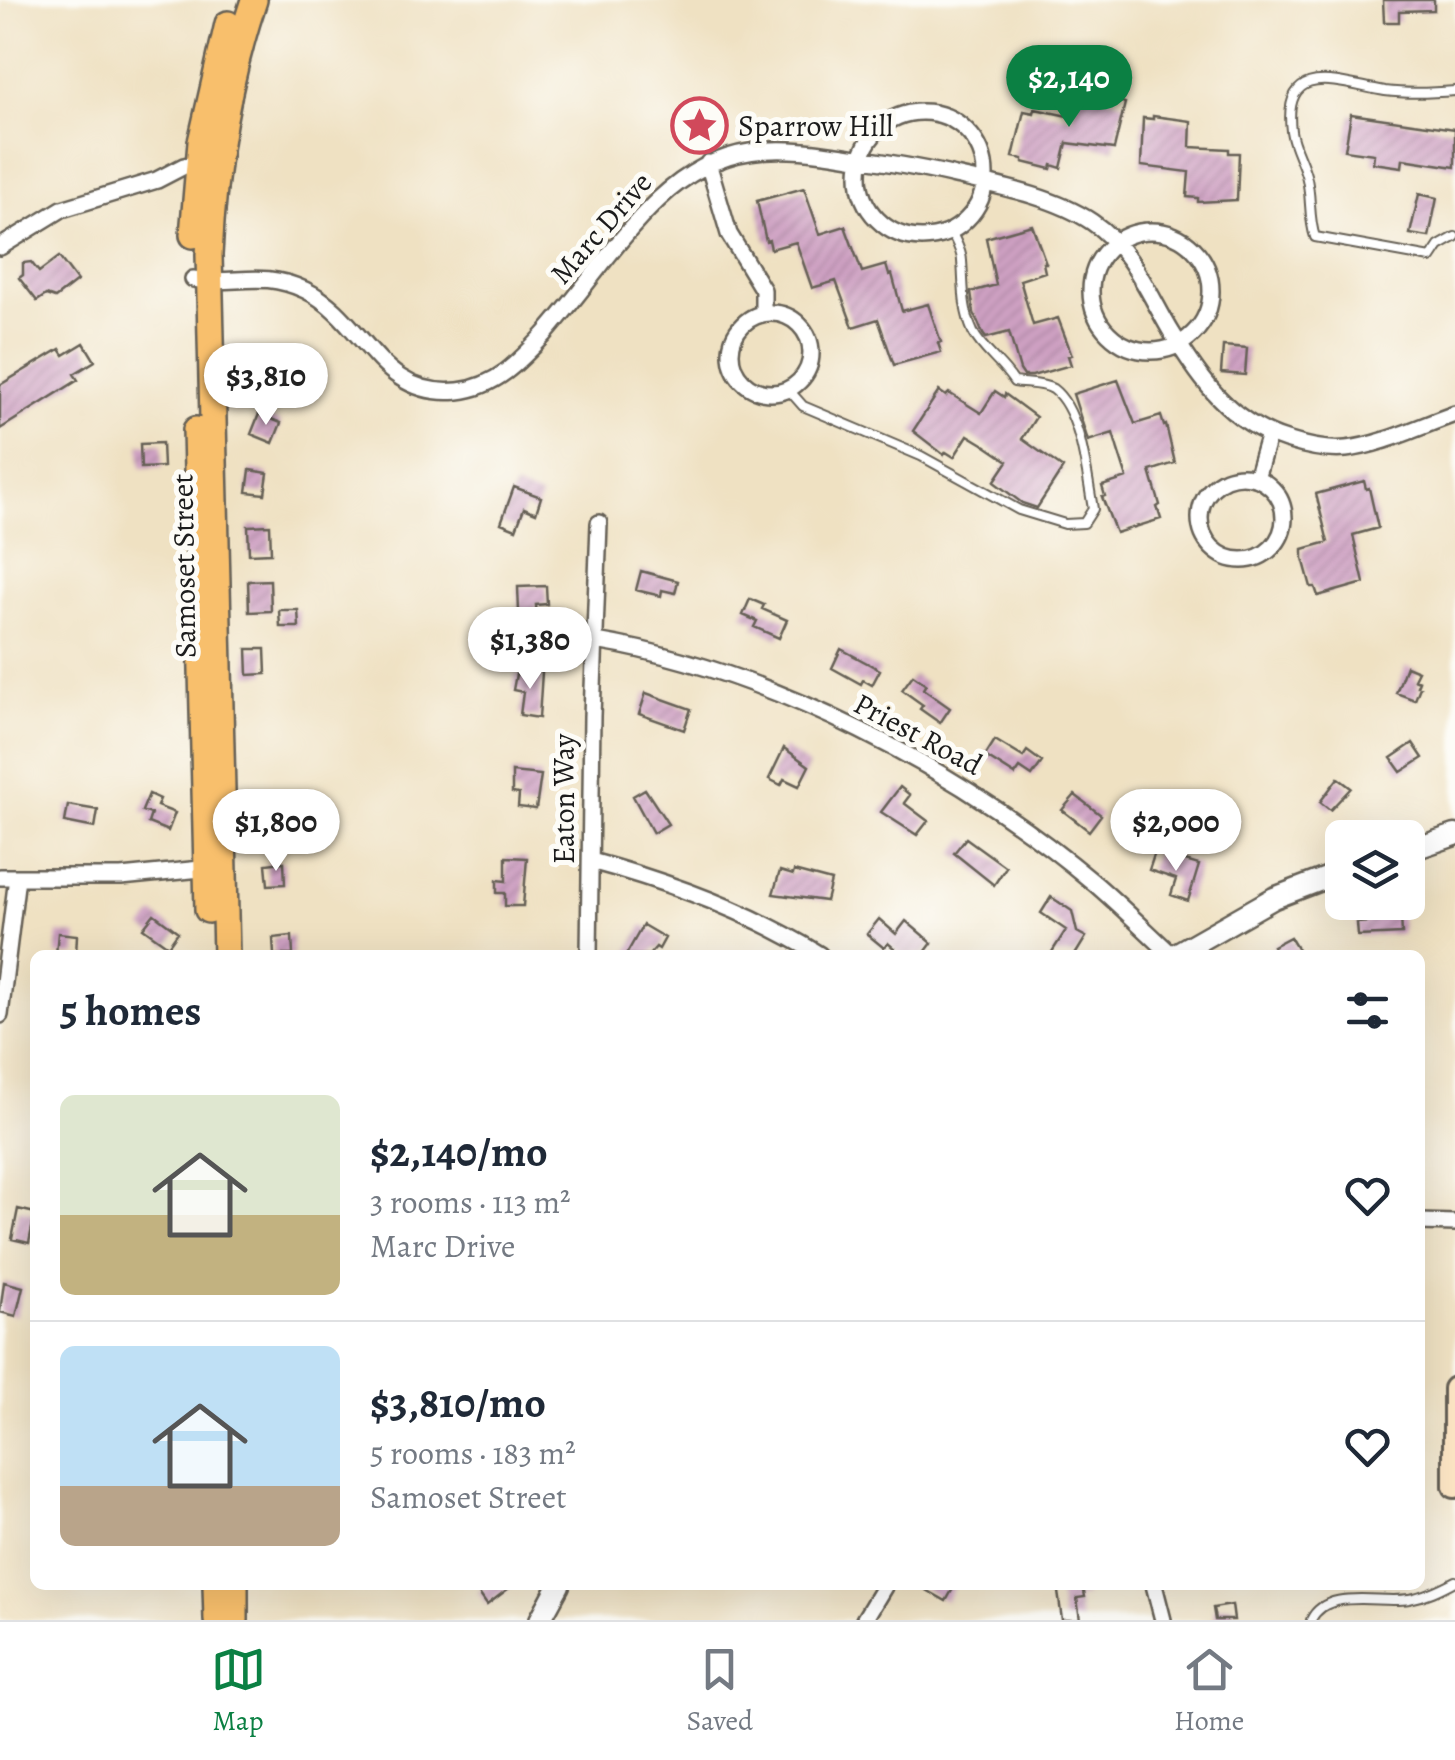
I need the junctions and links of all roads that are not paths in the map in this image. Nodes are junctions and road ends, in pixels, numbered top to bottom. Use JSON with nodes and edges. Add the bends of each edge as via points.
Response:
{"nodes":[{"id":1,"x":236,"y":0,"type":"edge"},
{"id":2,"x":254,"y":0,"type":"edge"},
{"id":3,"x":1455,"y":91,"type":"edge"},
{"id":4,"x":861,"y":158,"type":"junction"},
{"id":5,"x":207,"y":162,"type":"junction"},
{"id":6,"x":708,"y":164,"type":"junction"},
{"id":7,"x":984,"y":184,"type":"junction"},
{"id":8,"x":951,"y":231,"type":"junction"},
{"id":9,"x":1455,"y":237,"type":"edge"},
{"id":10,"x":1115,"y":244,"type":"junction"},
{"id":11,"x":0,"y":248,"type":"edge"},
{"id":12,"x":201,"y":280,"type":"junction"},
{"id":13,"x":763,"y":313,"type":"junction"},
{"id":14,"x":1180,"y":344,"type":"junction"},
{"id":15,"x":788,"y":389,"type":"junction"},
{"id":16,"x":1455,"y":414,"type":"edge"},
{"id":17,"x":1269,"y":434,"type":"junction"},
{"id":18,"x":1256,"y":478,"type":"junction"},
{"id":19,"x":599,"y":523,"type":"dead end"},
{"id":20,"x":596,"y":641,"type":"junction"},
{"id":21,"x":1455,"y":835,"type":"edge"},
{"id":22,"x":1425,"y":845,"type":"edge"},
{"id":23,"x":591,"y":861,"type":"junction"},
{"id":24,"x":216,"y":869,"type":"junction"},
{"id":25,"x":8,"y":877,"type":"edge"},
{"id":26,"x":1325,"y":878,"type":"edge"},
{"id":27,"x":208,"y":950,"type":"edge"},
{"id":28,"x":225,"y":950,"type":"edge"},
{"id":29,"x":589,"y":950,"type":"edge"},
{"id":30,"x":812,"y":950,"type":"edge"},
{"id":31,"x":1168,"y":950,"type":"edge"},
{"id":32,"x":1182,"y":950,"type":"edge"},
{"id":33,"x":0,"y":1015,"type":"edge"},
{"id":34,"x":1425,"y":1222,"type":"edge"},
{"id":35,"x":1455,"y":1223,"type":"edge"},
{"id":36,"x":1455,"y":1390,"type":"edge"},
{"id":37,"x":1455,"y":1486,"type":"edge"},
{"id":38,"x":1455,"y":1581,"type":"edge"},
{"id":39,"x":216,"y":1590,"type":"edge"},
{"id":40,"x":234,"y":1590,"type":"edge"},
{"id":41,"x":556,"y":1590,"type":"edge"},
{"id":42,"x":882,"y":1590,"type":"edge"},
{"id":43,"x":1155,"y":1590,"type":"edge"},
{"id":44,"x":217,"y":1620,"type":"edge"},
{"id":45,"x":235,"y":1620,"type":"edge"},
{"id":46,"x":540,"y":1620,"type":"edge"},
{"id":47,"x":864,"y":1620,"type":"edge"},
{"id":48,"x":1163,"y":1620,"type":"edge"},
{"id":49,"x":1310,"y":1620,"type":"edge"}],
"edges":[{"from":1,"to":5,"type":"highway","name":"Samoset Street","via":[[214,74]]},
{"from":2,"to":5,"type":"highway","name":"Samoset Street"},
{"from":3,"to":9,"type":"lane","via":[[1406,93],[1317,80],[1298,90],[1290,118],[1310,188],[1315,237],[1431,258]]},
{"from":4,"to":6,"type":"street","name":"Marc Drive","via":[[770,148]]},
{"from":4,"to":7,"type":"street","name":"Marc Drive"},
{"from":4,"to":7,"type":"street","via":[[889,121],[935,112],[974,138]]},
{"from":4,"to":8,"type":"street","via":[[860,190],[889,229],[919,238]]},
{"from":5,"to":11,"type":"street","via":[[62,209]]},
{"from":5,"to":12,"type":"highway","name":"Samoset Street"},
{"from":6,"to":12,"type":"street","name":"Marc Drive","via":[[656,202],[512,368],[462,391],[404,382],[332,308],[289,283],[250,276]]},
{"from":6,"to":13,"type":"street","via":[[730,234],[762,290]]},
{"from":7,"to":8,"type":"street","via":[[973,212]]},
{"from":7,"to":10,"type":"street","name":"Marc Drive","via":[[1069,210]]},
{"from":8,"to":15,"type":"lane","via":[[975,336],[1014,382],[1049,386],[1065,401],[1093,509],[1084,523],[1019,510],[921,456],[803,406]]},
{"from":10,"to":14,"type":"street","name":"Marc Drive"},
{"from":10,"to":14,"type":"street","via":[[1093,278],[1093,306],[1105,330],[1140,350]]},
{"from":10,"to":14,"type":"street","via":[[1139,233],[1165,233],[1188,244],[1205,264],[1210,303],[1200,327]]},
{"from":12,"to":24,"type":"highway","name":"Samoset Street"},
{"from":13,"to":15,"type":"street","via":[[793,318],[808,336],[809,366]]},
{"from":13,"to":15,"type":"street","via":[[740,327],[732,361],[754,388]]},
{"from":14,"to":17,"type":"street","name":"Marc Drive","via":[[1216,397]]},
{"from":16,"to":17,"type":"street","name":"Marc Drive","via":[[1343,450]]},
{"from":17,"to":18,"type":"street"},
{"from":18,"to":18,"type":"street","via":[[1282,508],[1279,538],[1256,558],[1226,557],[1206,540],[1202,507],[1223,481]]},
{"from":19,"to":20,"type":"street","name":"Eaton Way"},
{"from":20,"to":23,"type":"street","name":"Eaton Way"},
{"from":20,"to":31,"type":"street","name":"Priest Road","via":[[653,650],[739,680],[884,743],[1041,841]]},
{"from":21,"to":22,"type":"street"},
{"from":23,"to":29,"type":"street","name":"Eaton Way"},
{"from":23,"to":30,"type":"street","via":[[697,896]]},
{"from":24,"to":25,"type":"street"},
{"from":24,"to":27,"type":"highway","name":"Samoset Street"},
{"from":24,"to":28,"type":"highway","name":"Samoset Street"},
{"from":25,"to":33,"type":"street"},
{"from":26,"to":32,"type":"street","via":[[1274,898]]},
{"from":34,"to":35,"type":"street"},
{"from":36,"to":37,"type":"main road"},
{"from":38,"to":49,"type":"lane","via":[[1406,1600],[1335,1601]]},
{"from":39,"to":44,"type":"highway"},
{"from":40,"to":45,"type":"highway"},
{"from":41,"to":46,"type":"street"},
{"from":42,"to":47,"type":"street"},
{"from":43,"to":48,"type":"street"}]}
